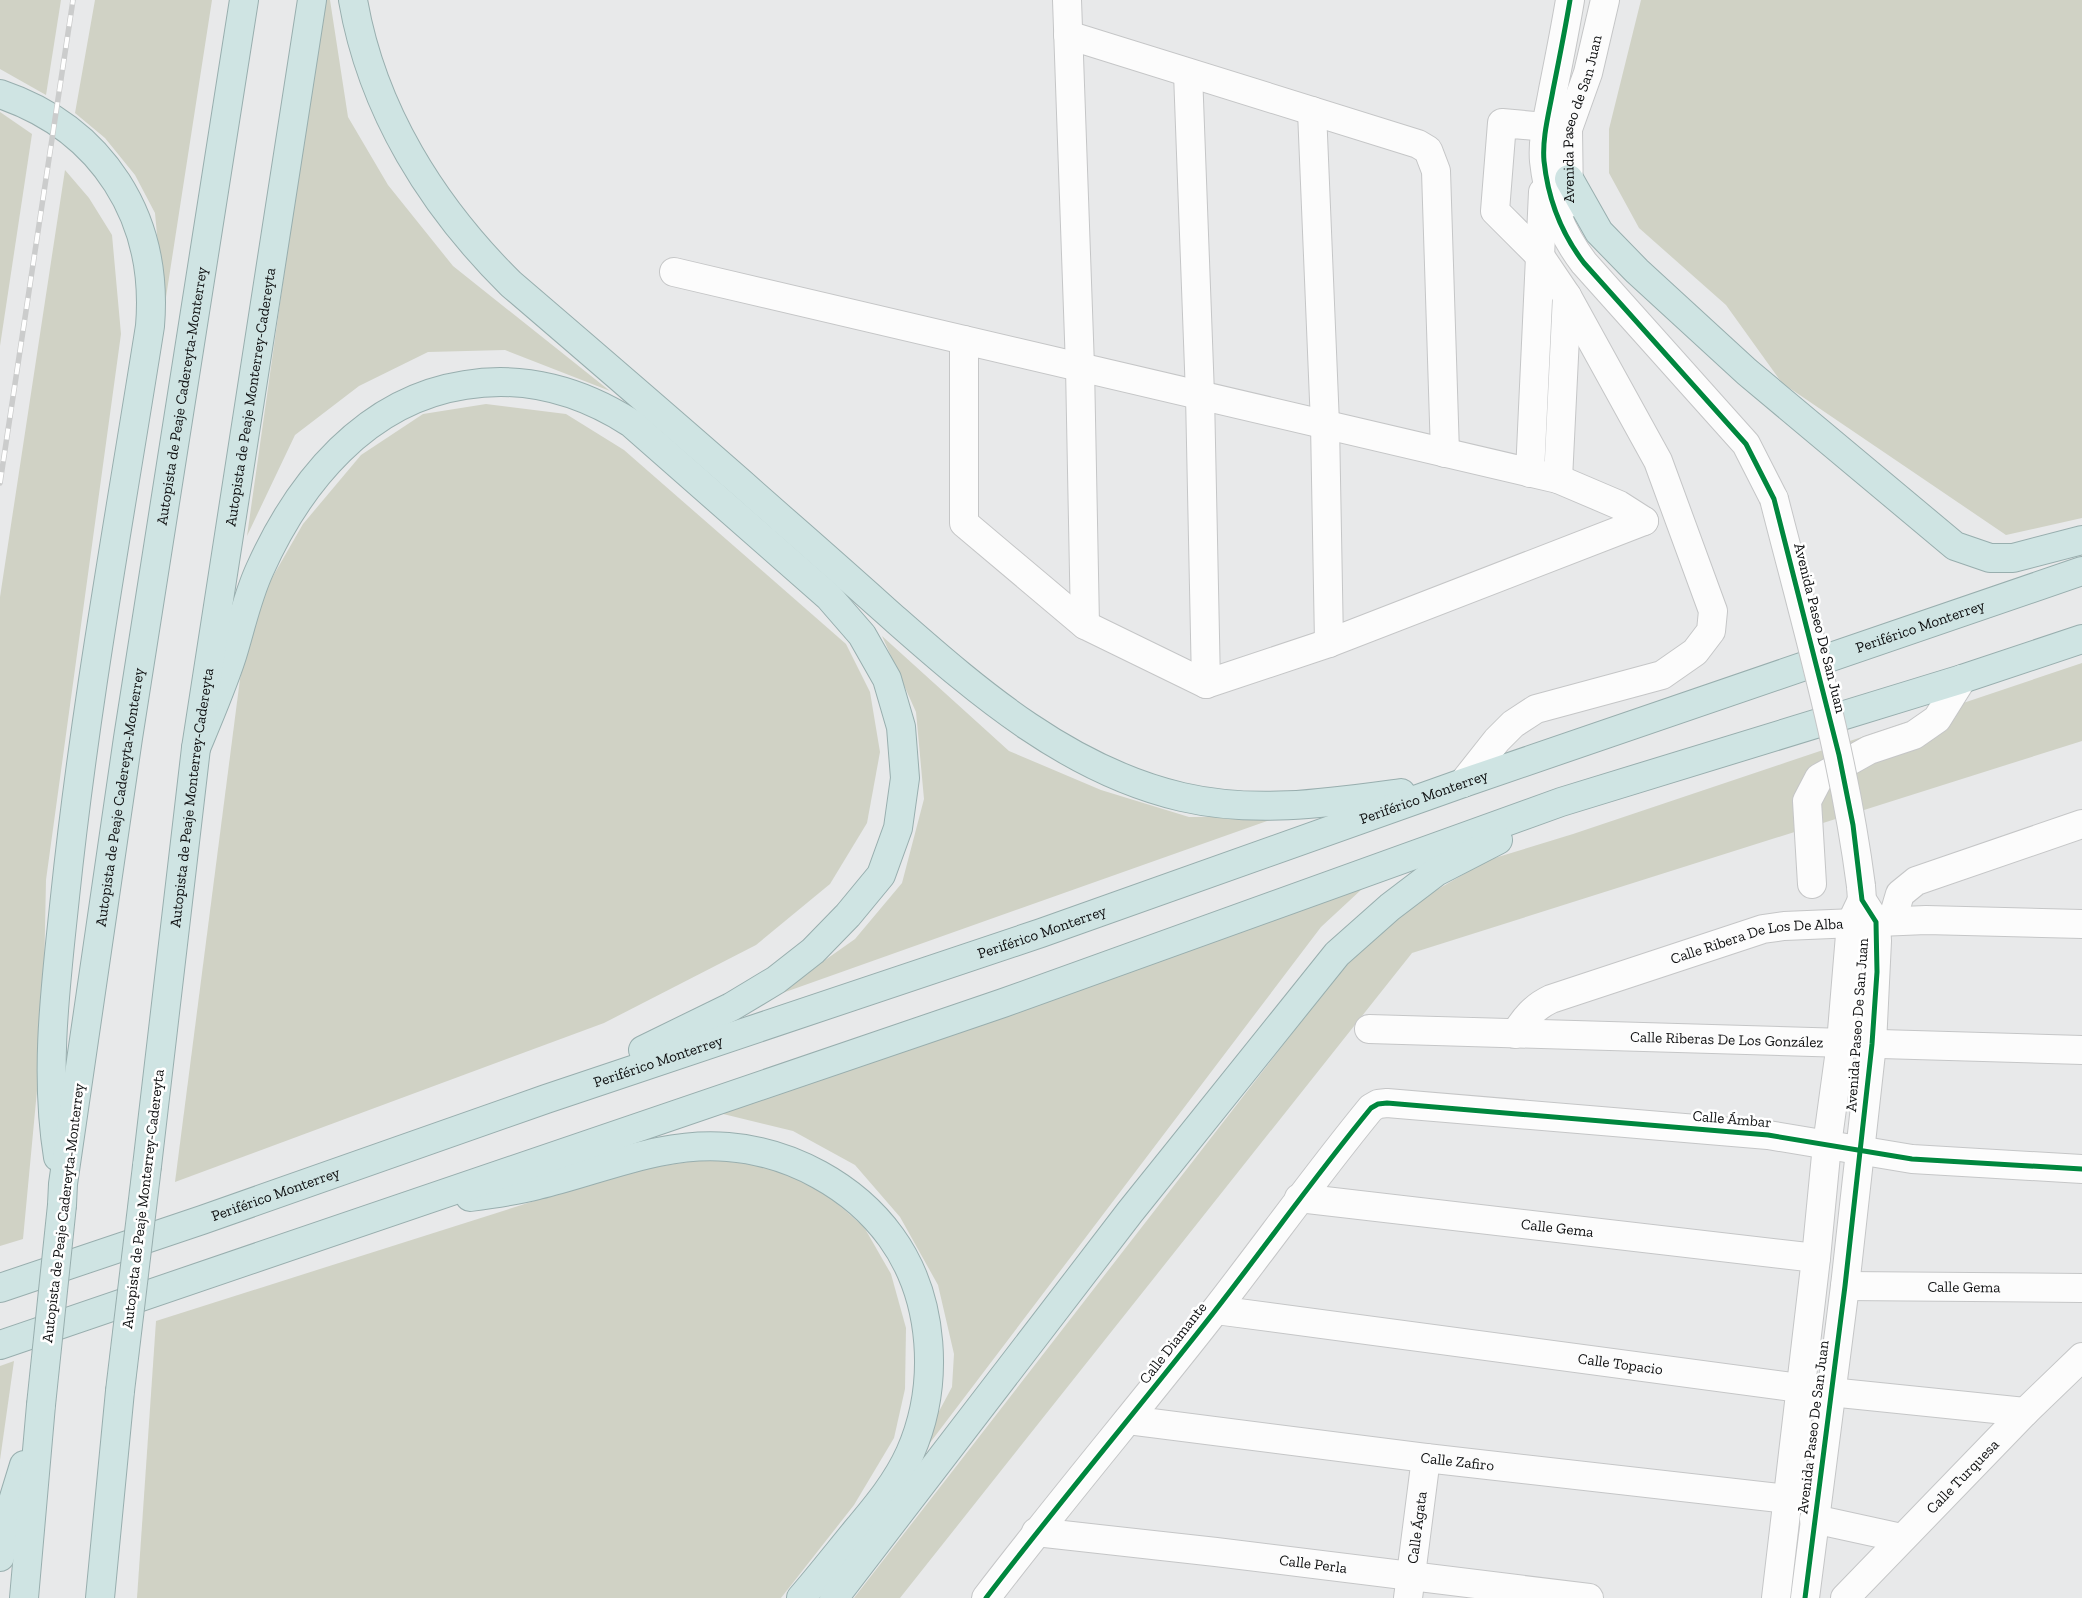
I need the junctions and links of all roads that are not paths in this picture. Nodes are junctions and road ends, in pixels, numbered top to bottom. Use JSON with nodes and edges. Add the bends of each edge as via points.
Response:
{"nodes":[{"id":1,"x":244,"y":0,"type":"edge"},
{"id":2,"x":312,"y":0,"type":"edge"},
{"id":3,"x":353,"y":0,"type":"edge"},
{"id":4,"x":1067,"y":0,"type":"edge"},
{"id":5,"x":1570,"y":0,"type":"edge"},
{"id":6,"x":1605,"y":0,"type":"edge"},
{"id":7,"x":1068,"y":36,"type":"junction"},
{"id":8,"x":1188,"y":73,"type":"junction"},
{"id":9,"x":0,"y":94,"type":"edge"},
{"id":10,"x":1312,"y":112,"type":"junction"},
{"id":11,"x":1557,"y":128,"type":"junction"},
{"id":12,"x":1544,"y":160,"type":"junction"},
{"id":13,"x":1569,"y":179,"type":"junction"},
{"id":14,"x":1577,"y":254,"type":"junction"},
{"id":15,"x":1540,"y":256,"type":"junction"},
{"id":16,"x":674,"y":272,"type":"dead end"},
{"id":17,"x":1567,"y":296,"type":"junction"},
{"id":18,"x":964,"y":340,"type":"junction"},
{"id":19,"x":1080,"y":367,"type":"junction"},
{"id":20,"x":1200,"y":395,"type":"junction"},
{"id":21,"x":1325,"y":424,"type":"junction"},
{"id":22,"x":1445,"y":453,"type":"junction"},
{"id":23,"x":1530,"y":473,"type":"junction"},
{"id":24,"x":1558,"y":479,"type":"junction"},
{"id":25,"x":2082,"y":540,"type":"edge"},
{"id":26,"x":2082,"y":571,"type":"edge"},
{"id":27,"x":1085,"y":626,"type":"junction"},
{"id":28,"x":2082,"y":639,"type":"edge"},
{"id":29,"x":1329,"y":643,"type":"junction"},
{"id":30,"x":1962,"y":679,"type":"junction"},
{"id":31,"x":1206,"y":684,"type":"junction"},
{"id":32,"x":196,"y":748,"type":"junction"},
{"id":33,"x":1458,"y":785,"type":"junction"},
{"id":34,"x":1561,"y":802,"type":"junction"},
{"id":35,"x":2082,"y":824,"type":"edge"},
{"id":36,"x":1812,"y":884,"type":"dead end"},
{"id":37,"x":1868,"y":910,"type":"junction"},
{"id":38,"x":2082,"y":924,"type":"edge"},
{"id":39,"x":1370,"y":1029,"type":"dead end"},
{"id":40,"x":1515,"y":1034,"type":"junction"},
{"id":41,"x":1841,"y":1043,"type":"junction"},
{"id":42,"x":1872,"y":1044,"type":"junction"},
{"id":43,"x":2082,"y":1050,"type":"edge"},
{"id":44,"x":546,"y":1099,"type":"junction"},
{"id":45,"x":1378,"y":1104,"type":"joint"},
{"id":46,"x":1827,"y":1146,"type":"junction"},
{"id":47,"x":1859,"y":1151,"type":"junction"},
{"id":48,"x":2082,"y":1169,"type":"edge"},
{"id":49,"x":63,"y":1194,"type":"junction"},
{"id":50,"x":1299,"y":1198,"type":"junction"},
{"id":51,"x":416,"y":1203,"type":"junction"},
{"id":52,"x":1816,"y":1258,"type":"junction"},
{"id":53,"x":1845,"y":1286,"type":"junction"},
{"id":54,"x":0,"y":1287,"type":"edge"},
{"id":55,"x":2082,"y":1288,"type":"edge"},
{"id":56,"x":1216,"y":1310,"type":"junction"},
{"id":57,"x":0,"y":1345,"type":"edge"},
{"id":58,"x":2082,"y":1356,"type":"edge"},
{"id":59,"x":1802,"y":1387,"type":"junction"},
{"id":60,"x":1830,"y":1392,"type":"junction"},
{"id":61,"x":2025,"y":1412,"type":"junction"},
{"id":62,"x":40,"y":1416,"type":"junction"},
{"id":63,"x":1128,"y":1420,"type":"junction"},
{"id":64,"x":1426,"y":1458,"type":"junction"},
{"id":65,"x":1788,"y":1499,"type":"junction"},
{"id":66,"x":1814,"y":1519,"type":"junction"},
{"id":67,"x":1036,"y":1532,"type":"junction"},
{"id":68,"x":1901,"y":1538,"type":"junction"},
{"id":69,"x":0,"y":1556,"type":"edge"},
{"id":70,"x":1409,"y":1587,"type":"edge"},
{"id":71,"x":24,"y":1598,"type":"edge"},
{"id":72,"x":100,"y":1598,"type":"edge"},
{"id":73,"x":801,"y":1598,"type":"edge"},
{"id":74,"x":834,"y":1598,"type":"edge"},
{"id":75,"x":986,"y":1598,"type":"edge"},
{"id":76,"x":1589,"y":1598,"type":"edge"},
{"id":77,"x":1776,"y":1598,"type":"edge"},
{"id":78,"x":1805,"y":1598,"type":"edge"},
{"id":79,"x":1845,"y":1598,"type":"edge"}],
"edges":[{"from":1,"to":49,"type":"highway","name":"Autopista de Peaje Cadereyta-Monterrey","via":[[128,738]]},
{"from":2,"to":32,"type":"highway","name":"Autopista de Peaje Monterrey-Cadereyta"},
{"from":3,"to":33,"type":"highway","via":[[371,68],[396,131],[435,197],[483,257],[937,656],[1010,715],[1071,753],[1125,778],[1181,797],[1214,803],[1280,807]]},
{"from":4,"to":7,"type":"street"},
{"from":5,"to":11,"type":"street","name":"Avenida Paseo de San Juan"},
{"from":6,"to":11,"type":"street","name":"Avenida Paseo de San Juan","via":[[1588,73]]},
{"from":7,"to":8,"type":"street"},
{"from":7,"to":19,"type":"street"},
{"from":8,"to":10,"type":"street"},
{"from":8,"to":20,"type":"street"},
{"from":9,"to":49,"type":"highway","via":[[48,115],[98,157],[126,196],[135,216],[151,281],[150,326],[75,800],[62,923],[51,1079]]},
{"from":10,"to":21,"type":"street"},
{"from":10,"to":22,"type":"street","via":[[1418,144],[1428,150],[1434,160]]},
{"from":11,"to":12,"type":"street","name":"Avenida Paseo de San Juan"},
{"from":11,"to":13,"type":"street","name":"Avenida Paseo de San Juan"},
{"from":11,"to":15,"type":"street","via":[[1502,123],[1495,211]]},
{"from":12,"to":14,"type":"street","name":"Avenida Paseo de San Juan","via":[[1550,196],[1559,223]]},
{"from":12,"to":15,"type":"street"},
{"from":13,"to":14,"type":"street","name":"Avenida Paseo de San Juan"},
{"from":13,"to":25,"type":"highway","via":[[1599,232],[1637,271],[1747,372],[1955,546],[1990,558],[2013,558]]},
{"from":14,"to":17,"type":"street"},
{"from":14,"to":37,"type":"street","name":"Avenida Paseo De San Juan","bridge":true,"via":[[1746,444],[1774,499],[1839,755]]},
{"from":15,"to":17,"type":"street"},
{"from":15,"to":23,"type":"street"},
{"from":16,"to":18,"type":"street"},
{"from":17,"to":24,"type":"street"},
{"from":17,"to":33,"type":"street","via":[[1658,461],[1713,611],[1711,631],[1695,652],[1662,675],[1536,709],[1513,724]]},
{"from":18,"to":19,"type":"street"},
{"from":18,"to":27,"type":"street","via":[[964,523]]},
{"from":19,"to":20,"type":"street"},
{"from":19,"to":27,"type":"street"},
{"from":20,"to":21,"type":"street"},
{"from":20,"to":31,"type":"street"},
{"from":21,"to":22,"type":"street"},
{"from":21,"to":29,"type":"street"},
{"from":22,"to":23,"type":"street"},
{"from":23,"to":24,"type":"street"},
{"from":24,"to":29,"type":"street","via":[[1620,505],[1644,522]]},
{"from":26,"to":33,"type":"highway","name":"Periférico Monterrey"},
{"from":27,"to":31,"type":"street"},
{"from":28,"to":30,"type":"highway"},
{"from":29,"to":31,"type":"street"},
{"from":30,"to":34,"type":"highway"},
{"from":30,"to":36,"type":"street","via":[[1937,719],[1914,735],[1869,750],[1820,778],[1807,801]]},
{"from":32,"to":44,"type":"highway","via":[[232,656],[247,602],[275,539],[293,509],[332,458],[371,422],[410,400],[452,386],[498,381],[545,386],[611,410],[631,423],[829,597],[862,635],[887,679],[901,727],[904,786],[898,828],[881,875],[813,952],[776,980],[724,1011]]},
{"from":32,"to":72,"type":"highway","name":"Autopista de Peaje Monterrey-Cadereyta","bridge":true,"via":[[120,1391]]},
{"from":33,"to":44,"type":"highway","name":"Periférico Monterrey","via":[[1041,933]]},
{"from":34,"to":51,"type":"highway","via":[[1003,1003]]},
{"from":34,"to":74,"type":"highway","via":[[1509,834],[1436,872],[1337,954],[1130,1212]]},
{"from":35,"to":37,"type":"street","via":[[1916,881],[1900,894]]},
{"from":37,"to":38,"type":"street","name":"Calle Ribera De Los De Alba","via":[[1926,920]]},
{"from":37,"to":40,"type":"street","name":"Calle Ribera De Los De Alba","via":[[1742,935],[1550,998],[1526,1016]]},
{"from":37,"to":41,"type":"street","name":"Avenida Paseo De San Juan"},
{"from":37,"to":42,"type":"street","name":"Avenida Paseo De San Juan","via":[[1876,972]]},
{"from":39,"to":40,"type":"street","name":"Calle Riberas De Los González"},
{"from":40,"to":41,"type":"street","name":"Calle Riberas De Los González"},
{"from":41,"to":42,"type":"street","name":"Calle Riberas De Los González"},
{"from":41,"to":46,"type":"street","name":"Avenida Paseo De San Juan"},
{"from":42,"to":43,"type":"street","name":"Calle Riberas De Los González"},
{"from":42,"to":47,"type":"street","name":"Avenida Paseo De San Juan"},
{"from":44,"to":54,"type":"highway","name":"Periférico Monterrey"},
{"from":45,"to":46,"type":"street","name":"Calle Ámbar","via":[[1768,1135]]},
{"from":45,"to":50,"type":"street","name":"Calle Diamante","via":[[1371,1108]]},
{"from":46,"to":47,"type":"street","name":"Calle Ámbar"},
{"from":46,"to":52,"type":"street","name":"Avenida Paseo De San Juan"},
{"from":47,"to":48,"type":"street","name":"Calle Ámbar","via":[[1912,1159]]},
{"from":47,"to":53,"type":"street","name":"Avenida Paseo De San Juan"},
{"from":49,"to":62,"type":"highway","name":"Autopista de Peaje Cadereyta-Monterrey","bridge":true},
{"from":50,"to":52,"type":"street","name":"Calle Gema"},
{"from":50,"to":56,"type":"street","name":"Calle Diamante"},
{"from":51,"to":57,"type":"highway"},
{"from":51,"to":73,"type":"highway","via":[[497,1194],[538,1186],[656,1152],[712,1146],[753,1150],[798,1165],[840,1188],[876,1219],[904,1258],[921,1305],[929,1353],[925,1403],[916,1436],[899,1475]]},
{"from":52,"to":59,"type":"street","name":"Avenida Paseo De San Juan"},
{"from":53,"to":55,"type":"street","name":"Calle Gema"},
{"from":53,"to":60,"type":"street","name":"Avenida Paseo De San Juan"},
{"from":56,"to":59,"type":"street","name":"Calle Topacio"},
{"from":56,"to":63,"type":"street","name":"Calle Diamante"},
{"from":58,"to":61,"type":"street","name":"Calle Turquesa"},
{"from":59,"to":60,"type":"street","name":"Calle Topacio"},
{"from":59,"to":65,"type":"street","name":"Avenida Paseo De San Juan"},
{"from":60,"to":61,"type":"street","name":"Calle Topacio"},
{"from":60,"to":66,"type":"street","name":"Avenida Paseo De San Juan"},
{"from":61,"to":68,"type":"street","name":"Calle Turquesa"},
{"from":62,"to":69,"type":"highway","via":[[12,1504]]},
{"from":62,"to":71,"type":"highway","name":"Autopista de Peaje Cadereyta-Monterrey"},
{"from":63,"to":64,"type":"street","name":"Calle Zafiro"},
{"from":63,"to":67,"type":"street","name":"Calle Diamante"},
{"from":64,"to":65,"type":"street","name":"Calle Zafiro"},
{"from":64,"to":70,"type":"street","name":"Calle Ágata"},
{"from":65,"to":77,"type":"street","name":"Avenida Paseo De San Juan"},
{"from":66,"to":68,"type":"street"},
{"from":66,"to":78,"type":"street","name":"Avenida Paseo De San Juan"},
{"from":67,"to":70,"type":"street","name":"Calle Perla","via":[[1207,1551]]},
{"from":67,"to":75,"type":"street","name":"Calle Diamante"},
{"from":68,"to":79,"type":"street","name":"Calle Turquesa"},
{"from":70,"to":76,"type":"street","name":"Calle Perla"}]}
